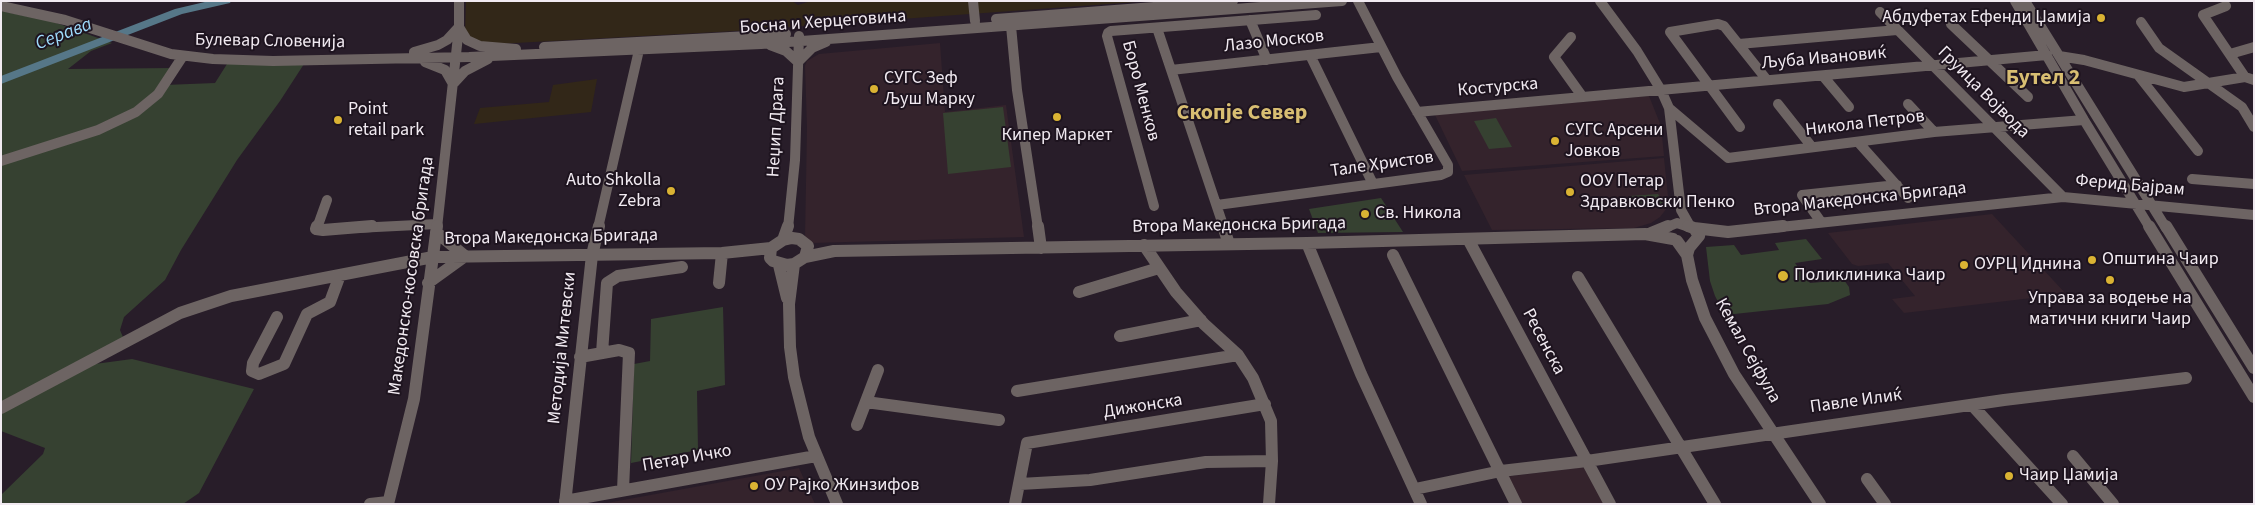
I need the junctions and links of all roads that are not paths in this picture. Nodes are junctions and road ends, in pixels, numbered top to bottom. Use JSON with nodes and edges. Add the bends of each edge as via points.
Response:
{"nodes":[{"id":1,"x":10,"y":1,"type":"edge"},
{"id":2,"x":459,"y":1,"type":"edge"},
{"id":3,"x":973,"y":1,"type":"edge"},
{"id":4,"x":1233,"y":1,"type":"edge"},
{"id":5,"x":1342,"y":1,"type":"edge"},
{"id":6,"x":1358,"y":1,"type":"edge"},
{"id":7,"x":1594,"y":1,"type":"edge"},
{"id":8,"x":1222,"y":2,"type":"edge"},
{"id":9,"x":1604,"y":4,"type":"edge"},
{"id":10,"x":2020,"y":4,"type":"edge"},
{"id":11,"x":1,"y":6,"type":"edge"},
{"id":12,"x":2226,"y":6,"type":"dead end"},
{"id":13,"x":1880,"y":12,"type":"dead end"},
{"id":14,"x":1316,"y":15,"type":"dead end"},
{"id":15,"x":1250,"y":20,"type":"junction"},
{"id":16,"x":975,"y":21,"type":"junction"},
{"id":17,"x":2141,"y":22,"type":"dead end"},
{"id":18,"x":1951,"y":24,"type":"dead end"},
{"id":19,"x":1011,"y":26,"type":"junction"},
{"id":20,"x":459,"y":27,"type":"junction"},
{"id":21,"x":1157,"y":28,"type":"junction"},
{"id":22,"x":101,"y":29,"type":"junction"},
{"id":23,"x":1897,"y":30,"type":"junction"},
{"id":24,"x":1571,"y":37,"type":"dead end"},
{"id":25,"x":130,"y":38,"type":"junction"},
{"id":26,"x":799,"y":38,"type":"junction"},
{"id":27,"x":835,"y":39,"type":"junction"},
{"id":28,"x":761,"y":44,"type":"junction"},
{"id":29,"x":1739,"y":44,"type":"junction"},
{"id":30,"x":1381,"y":47,"type":"junction"},
{"id":31,"x":2254,"y":47,"type":"edge"},
{"id":32,"x":516,"y":49,"type":"junction"},
{"id":33,"x":639,"y":50,"type":"junction"},
{"id":34,"x":414,"y":52,"type":"junction"},
{"id":35,"x":456,"y":54,"type":"junction"},
{"id":36,"x":2230,"y":54,"type":"junction"},
{"id":37,"x":1310,"y":55,"type":"junction"},
{"id":38,"x":2047,"y":55,"type":"junction"},
{"id":39,"x":183,"y":56,"type":"junction"},
{"id":40,"x":497,"y":56,"type":"junction"},
{"id":41,"x":2059,"y":56,"type":"junction"},
{"id":42,"x":398,"y":59,"type":"junction"},
{"id":43,"x":1267,"y":60,"type":"junction"},
{"id":44,"x":1990,"y":61,"type":"junction"},
{"id":45,"x":798,"y":62,"type":"junction"},
{"id":46,"x":1933,"y":65,"type":"junction"},
{"id":47,"x":1171,"y":70,"type":"junction"},
{"id":48,"x":2138,"y":75,"type":"junction"},
{"id":49,"x":1822,"y":76,"type":"junction"},
{"id":50,"x":2250,"y":78,"type":"edge"},
{"id":51,"x":1767,"y":80,"type":"junction"},
{"id":52,"x":453,"y":84,"type":"junction"},
{"id":53,"x":2209,"y":84,"type":"junction"},
{"id":54,"x":1710,"y":86,"type":"junction"},
{"id":55,"x":1661,"y":90,"type":"junction"},
{"id":56,"x":1582,"y":96,"type":"junction"},
{"id":57,"x":2028,"y":97,"type":"dead end"},
{"id":58,"x":1778,"y":104,"type":"dead end"},
{"id":59,"x":1908,"y":104,"type":"dead end"},
{"id":60,"x":1849,"y":107,"type":"dead end"},
{"id":61,"x":1669,"y":108,"type":"junction"},
{"id":62,"x":1417,"y":112,"type":"junction"},
{"id":63,"x":2084,"y":120,"type":"junction"},
{"id":64,"x":1993,"y":126,"type":"junction"},
{"id":65,"x":1740,"y":127,"type":"dead end"},
{"id":66,"x":2254,"y":128,"type":"edge"},
{"id":67,"x":1934,"y":132,"type":"junction"},
{"id":68,"x":1858,"y":142,"type":"junction"},
{"id":69,"x":1812,"y":147,"type":"junction"},
{"id":70,"x":2198,"y":151,"type":"dead end"},
{"id":71,"x":1,"y":161,"type":"edge"},
{"id":72,"x":2192,"y":179,"type":"dead end"},
{"id":73,"x":1373,"y":184,"type":"junction"},
{"id":74,"x":2254,"y":184,"type":"edge"},
{"id":75,"x":1897,"y":186,"type":"junction"},
{"id":76,"x":2063,"y":197,"type":"junction"},
{"id":77,"x":1908,"y":198,"type":"dead end"},
{"id":78,"x":327,"y":200,"type":"dead end"},
{"id":79,"x":2002,"y":202,"type":"joint"},
{"id":80,"x":2135,"y":204,"type":"junction"},
{"id":81,"x":1217,"y":205,"type":"junction"},
{"id":82,"x":1154,"y":206,"type":"dead end"},
{"id":83,"x":2153,"y":206,"type":"junction"},
{"id":84,"x":1681,"y":210,"type":"junction"},
{"id":85,"x":2254,"y":215,"type":"edge"},
{"id":86,"x":790,"y":222,"type":"junction"},
{"id":87,"x":1821,"y":222,"type":"junction"},
{"id":88,"x":1672,"y":225,"type":"junction"},
{"id":89,"x":437,"y":228,"type":"junction"},
{"id":90,"x":1645,"y":234,"type":"junction"},
{"id":91,"x":1694,"y":234,"type":"junction"},
{"id":92,"x":1468,"y":239,"type":"junction"},
{"id":93,"x":783,"y":240,"type":"junction"},
{"id":94,"x":1675,"y":240,"type":"junction"},
{"id":95,"x":1307,"y":243,"type":"junction"},
{"id":96,"x":1229,"y":244,"type":"junction"},
{"id":97,"x":1144,"y":245,"type":"junction"},
{"id":98,"x":804,"y":248,"type":"junction"},
{"id":99,"x":1041,"y":248,"type":"junction"},
{"id":100,"x":722,"y":253,"type":"junction"},
{"id":101,"x":592,"y":254,"type":"junction"},
{"id":102,"x":1393,"y":255,"type":"dead end"},
{"id":103,"x":1687,"y":255,"type":"junction"},
{"id":104,"x":465,"y":256,"type":"junction"},
{"id":105,"x":773,"y":257,"type":"junction"},
{"id":106,"x":433,"y":258,"type":"junction"},
{"id":107,"x":794,"y":264,"type":"junction"},
{"id":108,"x":682,"y":267,"type":"dead end"},
{"id":109,"x":1159,"y":268,"type":"junction"},
{"id":110,"x":340,"y":275,"type":"junction"},
{"id":111,"x":1578,"y":277,"type":"dead end"},
{"id":112,"x":428,"y":283,"type":"junction"},
{"id":113,"x":719,"y":283,"type":"dead end"},
{"id":114,"x":1079,"y":292,"type":"dead end"},
{"id":115,"x":789,"y":304,"type":"junction"},
{"id":116,"x":277,"y":317,"type":"dead end"},
{"id":117,"x":1201,"y":320,"type":"junction"},
{"id":118,"x":1120,"y":336,"type":"dead end"},
{"id":119,"x":602,"y":353,"type":"junction"},
{"id":120,"x":1238,"y":355,"type":"junction"},
{"id":121,"x":580,"y":357,"type":"junction"},
{"id":122,"x":2254,"y":368,"type":"edge"},
{"id":123,"x":878,"y":370,"type":"dead end"},
{"id":124,"x":2186,"y":378,"type":"dead end"},
{"id":125,"x":1017,"y":391,"type":"dead end"},
{"id":126,"x":2254,"y":397,"type":"edge"},
{"id":127,"x":866,"y":402,"type":"junction"},
{"id":128,"x":1265,"y":404,"type":"junction"},
{"id":129,"x":1972,"y":405,"type":"junction"},
{"id":130,"x":1,"y":408,"type":"edge"},
{"id":131,"x":999,"y":420,"type":"dead end"},
{"id":132,"x":857,"y":425,"type":"dead end"},
{"id":133,"x":1773,"y":432,"type":"junction"},
{"id":134,"x":1682,"y":447,"type":"junction"},
{"id":135,"x":816,"y":456,"type":"junction"},
{"id":136,"x":2073,"y":456,"type":"dead end"},
{"id":137,"x":1272,"y":461,"type":"junction"},
{"id":138,"x":1587,"y":461,"type":"junction"},
{"id":139,"x":1501,"y":471,"type":"junction"},
{"id":140,"x":1867,"y":480,"type":"dead end"},
{"id":141,"x":1020,"y":484,"type":"junction"},
{"id":142,"x":1415,"y":489,"type":"junction"},
{"id":143,"x":622,"y":490,"type":"junction"},
{"id":144,"x":565,"y":502,"type":"edge"},
{"id":145,"x":388,"y":503,"type":"edge"},
{"id":146,"x":370,"y":504,"type":"edge"},
{"id":147,"x":837,"y":504,"type":"edge"},
{"id":148,"x":1015,"y":504,"type":"edge"},
{"id":149,"x":1269,"y":504,"type":"edge"},
{"id":150,"x":1421,"y":504,"type":"edge"},
{"id":151,"x":1516,"y":504,"type":"edge"},
{"id":152,"x":1610,"y":504,"type":"edge"},
{"id":153,"x":1715,"y":504,"type":"edge"},
{"id":154,"x":1820,"y":504,"type":"edge"},
{"id":155,"x":1885,"y":504,"type":"edge"},
{"id":156,"x":2062,"y":504,"type":"edge"},
{"id":157,"x":2113,"y":504,"type":"edge"}],
"edges":[{"from":1,"to":22,"type":"street","name":"Булевар Словенија","via":[[57,11]]},
{"from":2,"to":20,"type":"street","name":"Македонско-косовска бригада"},
{"from":3,"to":16,"type":"street"},
{"from":4,"to":8,"type":"street","name":"Босна и Херцеговина"},
{"from":5,"to":19,"type":"street","name":"Босна и Херцеговина"},
{"from":6,"to":30,"type":"street","name":"Тале Христов"},
{"from":7,"to":9,"type":"street"},
{"from":8,"to":16,"type":"street","name":"Босна и Херцеговина"},
{"from":9,"to":55,"type":"street"},
{"from":10,"to":38,"type":"street"},
{"from":10,"to":41,"type":"street"},
{"from":11,"to":22,"type":"street","name":"Булевар Словенија"},
{"from":12,"to":36,"type":"street","via":[[2203,15]]},
{"from":13,"to":23,"type":"street","name":"Груица Војвода"},
{"from":14,"to":15,"type":"street","name":"Боро Менков"},
{"from":15,"to":21,"type":"street","name":"Боро Менков"},
{"from":15,"to":43,"type":"street"},
{"from":16,"to":26,"type":"street","name":"Босна и Херцеговина"},
{"from":17,"to":53,"type":"street","via":[[2159,48]]},
{"from":18,"to":44,"type":"street"},
{"from":19,"to":27,"type":"street","name":"Босна и Херцеговина"},
{"from":19,"to":99,"type":"street","via":[[1017,90]]},
{"from":20,"to":32,"type":"street","via":[[467,40],[474,44]]},
{"from":20,"to":34,"type":"street","via":[[438,46]]},
{"from":20,"to":35,"type":"street","name":"Македонско-косовска бригада"},
{"from":21,"to":47,"type":"street","name":"Боро Менков"},
{"from":21,"to":82,"type":"street","name":"Боро Менков","via":[[1111,31],[1107,36]]},
{"from":22,"to":25,"type":"street","name":"Булевар Словенија"},
{"from":23,"to":29,"type":"street"},
{"from":23,"to":46,"type":"street","name":"Груица Војвода"},
{"from":24,"to":56,"type":"street","name":"Костурска","via":[[1554,57]]},
{"from":25,"to":34,"type":"street","name":"Булевар Словенија","via":[[175,48],[232,54]]},
{"from":25,"to":39,"type":"street","name":"Булевар Словенија"},
{"from":26,"to":27,"type":"street","name":"Босна и Херцеговина"},
{"from":26,"to":28,"type":"street","name":"Босна и Херцеговина"},
{"from":26,"to":32,"type":"street","name":"Босна и Херцеговина"},
{"from":26,"to":45,"type":"street","name":"Неџип Драга"},
{"from":27,"to":45,"type":"street","via":[[812,48]]},
{"from":28,"to":33,"type":"street","name":"Босна и Херцеговина"},
{"from":28,"to":45,"type":"street","via":[[786,51]]},
{"from":29,"to":51,"type":"street"},
{"from":29,"to":54,"type":"street","via":[[1728,29],[1718,24],[1670,32]]},
{"from":30,"to":37,"type":"street","name":"Лазо Москов"},
{"from":30,"to":62,"type":"street","name":"Тале Христов"},
{"from":31,"to":36,"type":"street"},
{"from":32,"to":35,"type":"street","name":"Босна и Херцеговина"},
{"from":33,"to":40,"type":"street","name":"Босна и Херцеговина"},
{"from":33,"to":101,"type":"street","name":"Методија Митевски"},
{"from":34,"to":35,"type":"street","name":"Булевар Словенија"},
{"from":35,"to":40,"type":"street","name":"Босна и Херцеговина"},
{"from":35,"to":42,"type":"street","name":"Булевар Словенија"},
{"from":35,"to":52,"type":"street","name":"Македонско-косовска бригада"},
{"from":36,"to":50,"type":"street"},
{"from":37,"to":43,"type":"street","name":"Лазо Москов"},
{"from":37,"to":73,"type":"street"},
{"from":38,"to":44,"type":"street","name":"Љуба Ивановиќ"},
{"from":38,"to":63,"type":"street"},
{"from":39,"to":42,"type":"street","name":"Булевар Словенија","via":[[253,61]]},
{"from":39,"to":71,"type":"street","via":[[158,94],[136,112],[98,130]]},
{"from":40,"to":52,"type":"street","via":[[473,66]]},
{"from":41,"to":48,"type":"street"},
{"from":41,"to":83,"type":"street"},
{"from":42,"to":52,"type":"street","via":[[436,65],[445,70]]},
{"from":43,"to":47,"type":"street","name":"Лазо Москов"},
{"from":44,"to":46,"type":"street","name":"Љуба Ивановиќ"},
{"from":44,"to":57,"type":"street"},
{"from":45,"to":86,"type":"street","name":"Неџип Драга"},
{"from":46,"to":49,"type":"street","name":"Љуба Ивановиќ"},
{"from":46,"to":64,"type":"street","name":"Груица Војвода"},
{"from":47,"to":81,"type":"street","name":"Боро Менков"},
{"from":48,"to":53,"type":"street","via":[[2184,88]]},
{"from":48,"to":70,"type":"street"},
{"from":49,"to":51,"type":"street","name":"Љуба Ивановиќ"},
{"from":49,"to":60,"type":"street"},
{"from":50,"to":53,"type":"street"},
{"from":51,"to":54,"type":"street","name":"Љуба Ивановиќ"},
{"from":52,"to":89,"type":"street","name":"Македонско-косовска бригада"},
{"from":53,"to":66,"type":"street","via":[[2242,107]]},
{"from":54,"to":55,"type":"street","name":"Љуба Ивановиќ"},
{"from":54,"to":65,"type":"street"},
{"from":55,"to":56,"type":"street","name":"Костурска"},
{"from":55,"to":61,"type":"street"},
{"from":56,"to":62,"type":"street","name":"Костурска"},
{"from":58,"to":69,"type":"street"},
{"from":59,"to":67,"type":"street"},
{"from":61,"to":69,"type":"street","name":"Никола Петров","via":[[1728,158]]},
{"from":61,"to":84,"type":"street"},
{"from":62,"to":73,"type":"street","name":"Тале Христов","via":[[1448,165],[1448,172]]},
{"from":63,"to":64,"type":"street","name":"Никола Петров"},
{"from":63,"to":80,"type":"street"},
{"from":64,"to":67,"type":"street","name":"Никола Петров"},
{"from":64,"to":76,"type":"street","name":"Груица Војвода"},
{"from":67,"to":68,"type":"street","name":"Никола Петров"},
{"from":68,"to":69,"type":"street","name":"Никола Петров"},
{"from":68,"to":75,"type":"street"},
{"from":72,"to":74,"type":"street"},
{"from":73,"to":81,"type":"street","name":"Тале Христов"},
{"from":75,"to":77,"type":"street"},
{"from":75,"to":87,"type":"street","via":[[1802,195]]},
{"from":76,"to":79,"type":"street","name":"Ферид Бајрам"},
{"from":76,"to":80,"type":"street","name":"Ферид Бајрам"},
{"from":78,"to":89,"type":"street","via":[[316,229]]},
{"from":79,"to":87,"type":"street","name":"Втора Македонска Бригада"},
{"from":80,"to":83,"type":"street","name":"Ферид Бајрам"},
{"from":80,"to":126,"type":"street"},
{"from":81,"to":96,"type":"street","name":"Боро Менков"},
{"from":83,"to":85,"type":"street","name":"Ферид Бајрам"},
{"from":83,"to":122,"type":"street"},
{"from":84,"to":88,"type":"street"},
{"from":84,"to":91,"type":"street"},
{"from":86,"to":93,"type":"street","name":"Неџип Драга"},
{"from":86,"to":98,"type":"street"},
{"from":87,"to":91,"type":"street","name":"Втора Македонска Бригада"},
{"from":88,"to":90,"type":"street","name":"Втора Македонска Бригада"},
{"from":88,"to":91,"type":"street"},
{"from":88,"to":94,"type":"street","via":[[1668,233]]},
{"from":89,"to":104,"type":"street"},
{"from":89,"to":106,"type":"street","name":"Македонско-косовска бригада"},
{"from":90,"to":92,"type":"street","name":"Втора Македонска Бригада"},
{"from":90,"to":94,"type":"street","name":"Втора Македонска Бригада"},
{"from":91,"to":94,"type":"street","name":"Втора Македонска Бригада"},
{"from":91,"to":103,"type":"street"},
{"from":92,"to":95,"type":"street","name":"Втора Македонска Бригада"},
{"from":92,"to":138,"type":"street","name":"Ресенска"},
{"from":93,"to":98,"type":"street"},
{"from":93,"to":105,"type":"street"},
{"from":94,"to":103,"type":"street"},
{"from":95,"to":96,"type":"street","name":"Втора Македонска Бригада"},
{"from":95,"to":142,"type":"street","via":[[1361,374]]},
{"from":96,"to":97,"type":"street","name":"Втора Македонска Бригада"},
{"from":97,"to":99,"type":"street","name":"Втора Македонска Бригада"},
{"from":97,"to":109,"type":"street"},
{"from":98,"to":99,"type":"street","name":"Втора Македонска Бригада","via":[[834,251]]},
{"from":98,"to":107,"type":"street"},
{"from":100,"to":101,"type":"street","name":"Втора Македонска Бригада"},
{"from":100,"to":105,"type":"street","name":"Втора Македонска Бригада"},
{"from":100,"to":113,"type":"street"},
{"from":101,"to":104,"type":"street","name":"Втора Македонска Бригада"},
{"from":101,"to":121,"type":"street","name":"Методија Митевски"},
{"from":102,"to":139,"type":"street"},
{"from":103,"to":133,"type":"street","name":"Кемал Сејфула","via":[[1705,318],[1734,374]]},
{"from":104,"to":106,"type":"street","name":"Втора Македонска Бригада"},
{"from":104,"to":112,"type":"street"},
{"from":105,"to":107,"type":"street","name":"Втора Македонска Бригада"},
{"from":105,"to":115,"type":"street"},
{"from":106,"to":110,"type":"street","name":"Втора Македонска Бригада"},
{"from":106,"to":112,"type":"street","name":"Македонско-косовска бригада"},
{"from":107,"to":115,"type":"street"},
{"from":108,"to":119,"type":"street","via":[[618,276],[607,283]]},
{"from":109,"to":114,"type":"street"},
{"from":109,"to":117,"type":"street"},
{"from":110,"to":116,"type":"street","via":[[330,302],[307,314],[284,364],[259,374],[252,371],[253,363]]},
{"from":110,"to":130,"type":"street","name":"Втора Македонска Бригада","via":[[231,296],[192,308]]},
{"from":111,"to":134,"type":"street"},
{"from":112,"to":145,"type":"street","name":"Македонско-косовска бригада","via":[[414,399]]},
{"from":115,"to":135,"type":"street","via":[[794,377]]},
{"from":117,"to":118,"type":"street"},
{"from":117,"to":120,"type":"street"},
{"from":119,"to":121,"type":"street"},
{"from":119,"to":143,"type":"street","via":[[619,350],[629,353]]},
{"from":120,"to":125,"type":"street","name":"Дижонска"},
{"from":120,"to":128,"type":"street"},
{"from":121,"to":144,"type":"street","name":"Методија Митевски"},
{"from":123,"to":127,"type":"street"},
{"from":124,"to":129,"type":"street","name":"Павле Илиќ"},
{"from":127,"to":131,"type":"street"},
{"from":127,"to":132,"type":"street"},
{"from":128,"to":137,"type":"street","via":[[1271,421]]},
{"from":128,"to":141,"type":"street","name":"Дижонска","via":[[1027,443]]},
{"from":129,"to":133,"type":"street","name":"Павле Илиќ"},
{"from":129,"to":156,"type":"street"},
{"from":133,"to":134,"type":"street","name":"Павле Илиќ"},
{"from":133,"to":154,"type":"street","name":"Кемал Сејфула"},
{"from":134,"to":138,"type":"street","name":"Павле Илиќ"},
{"from":134,"to":153,"type":"street"},
{"from":135,"to":143,"type":"street","name":"Петар Ичко"},
{"from":135,"to":147,"type":"street"},
{"from":136,"to":157,"type":"street"},
{"from":137,"to":141,"type":"street","via":[[1206,462],[1099,479]]},
{"from":137,"to":149,"type":"street"},
{"from":138,"to":139,"type":"street","name":"Павле Илиќ"},
{"from":138,"to":152,"type":"street","name":"Ресенска"},
{"from":139,"to":142,"type":"street","name":"Павле Илиќ"},
{"from":139,"to":151,"type":"street"},
{"from":140,"to":155,"type":"street"},
{"from":141,"to":148,"type":"street"},
{"from":142,"to":150,"type":"street"},
{"from":143,"to":144,"type":"street","name":"Петар Ичко"},
{"from":145,"to":146,"type":"street"}]}
